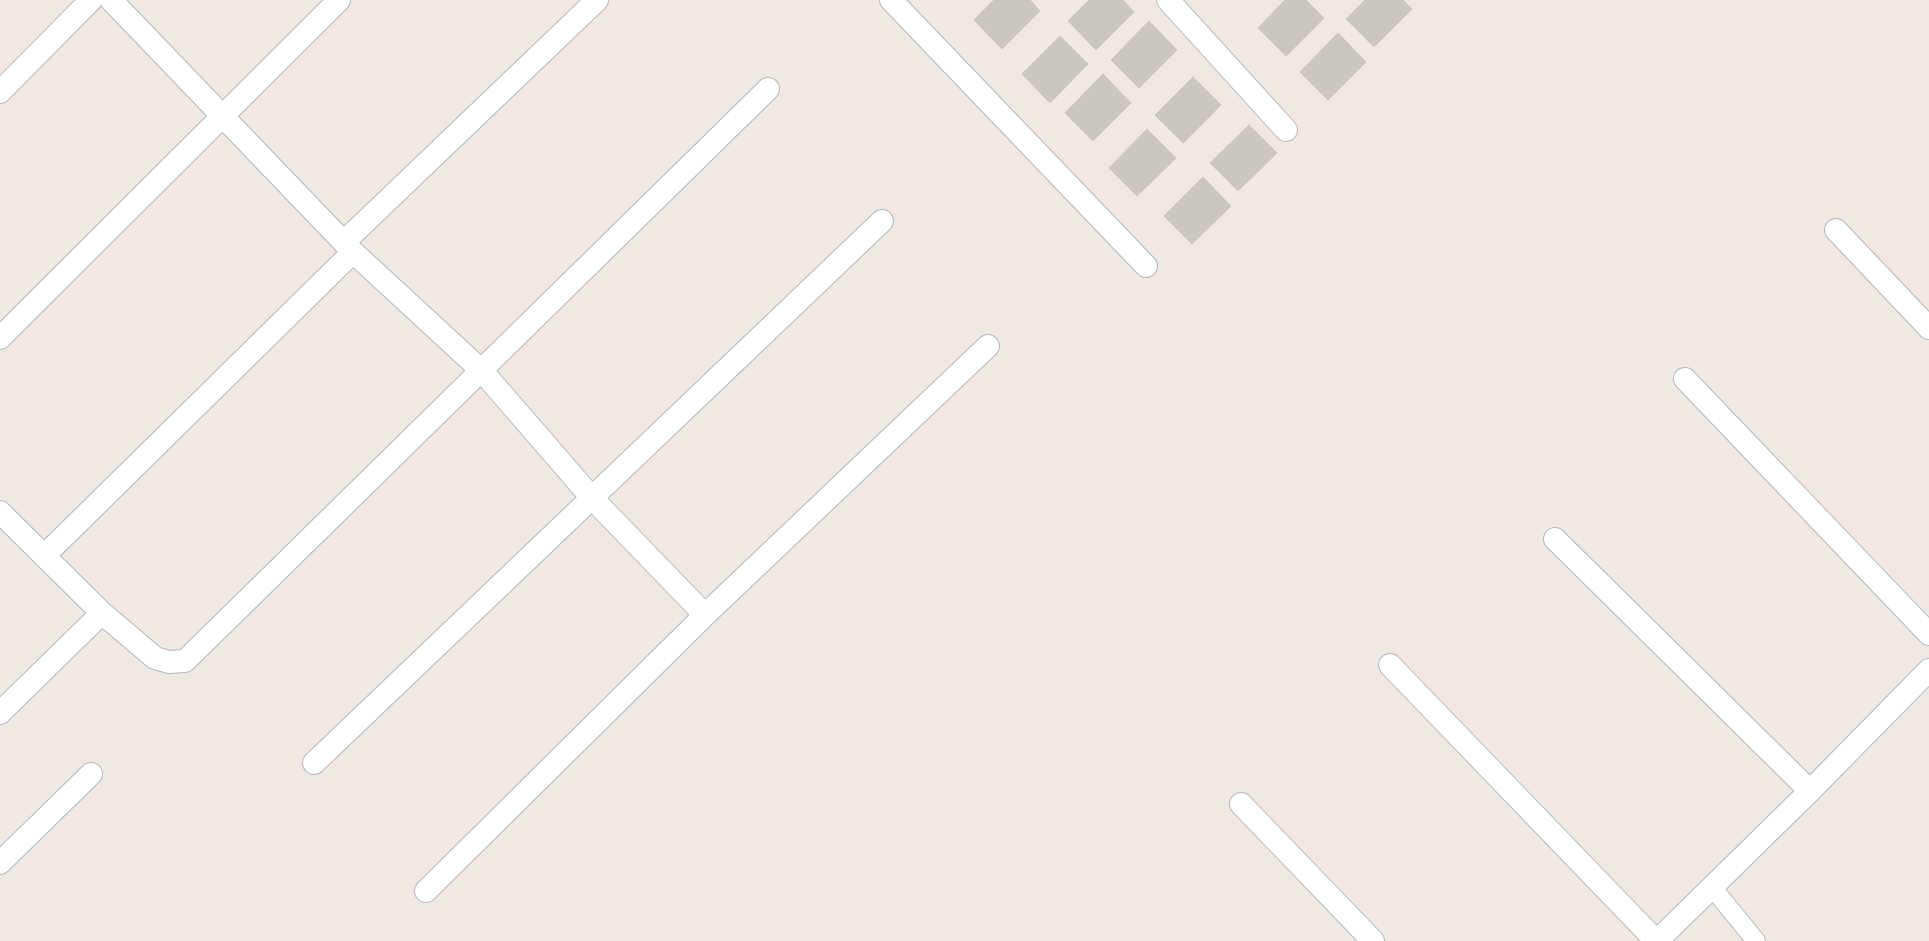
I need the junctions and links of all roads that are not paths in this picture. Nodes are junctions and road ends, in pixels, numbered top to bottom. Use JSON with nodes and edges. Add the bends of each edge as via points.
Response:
{"nodes":[{"id":1,"x":91,"y":0,"type":"edge"},
{"id":2,"x":111,"y":0,"type":"edge"},
{"id":3,"x":339,"y":0,"type":"edge"},
{"id":4,"x":597,"y":0,"type":"edge"},
{"id":5,"x":891,"y":0,"type":"edge"},
{"id":6,"x":1168,"y":0,"type":"edge"},
{"id":7,"x":768,"y":89,"type":"dead end"},
{"id":8,"x":0,"y":92,"type":"edge"},
{"id":9,"x":223,"y":117,"type":"junction"},
{"id":10,"x":1286,"y":130,"type":"dead end"},
{"id":11,"x":882,"y":220,"type":"dead end"},
{"id":12,"x":1836,"y":230,"type":"dead end"},
{"id":13,"x":348,"y":247,"type":"junction"},
{"id":14,"x":1146,"y":266,"type":"dead end"},
{"id":15,"x":1929,"y":328,"type":"edge"},
{"id":16,"x":0,"y":338,"type":"edge"},
{"id":17,"x":988,"y":346,"type":"dead end"},
{"id":18,"x":482,"y":371,"type":"junction"},
{"id":19,"x":1685,"y":379,"type":"dead end"},
{"id":20,"x":592,"y":498,"type":"junction"},
{"id":21,"x":0,"y":512,"type":"edge"},
{"id":22,"x":1555,"y":539,"type":"dead end"},
{"id":23,"x":44,"y":556,"type":"junction"},
{"id":24,"x":102,"y":613,"type":"junction"},
{"id":25,"x":705,"y":615,"type":"junction"},
{"id":26,"x":1929,"y":634,"type":"edge"},
{"id":27,"x":1390,"y":665,"type":"dead end"},
{"id":28,"x":1929,"y":670,"type":"edge"},
{"id":29,"x":0,"y":713,"type":"edge"},
{"id":30,"x":314,"y":763,"type":"dead end"},
{"id":31,"x":91,"y":774,"type":"dead end"},
{"id":32,"x":1810,"y":791,"type":"junction"},
{"id":33,"x":1240,"y":804,"type":"dead end"},
{"id":34,"x":0,"y":863,"type":"edge"},
{"id":35,"x":1712,"y":887,"type":"junction"},
{"id":36,"x":426,"y":891,"type":"dead end"},
{"id":37,"x":1373,"y":941,"type":"edge"},
{"id":38,"x":1656,"y":941,"type":"edge"},
{"id":39,"x":1756,"y":941,"type":"edge"}],
"edges":[{"from":1,"to":8,"type":"street"},
{"from":2,"to":9,"type":"street"},
{"from":3,"to":9,"type":"street"},
{"from":4,"to":13,"type":"street"},
{"from":5,"to":14,"type":"street"},
{"from":6,"to":10,"type":"street"},
{"from":7,"to":18,"type":"street"},
{"from":9,"to":13,"type":"street"},
{"from":9,"to":16,"type":"street"},
{"from":11,"to":20,"type":"street"},
{"from":12,"to":15,"type":"street"},
{"from":13,"to":18,"type":"street"},
{"from":13,"to":23,"type":"street"},
{"from":17,"to":25,"type":"street"},
{"from":18,"to":20,"type":"street"},
{"from":18,"to":24,"type":"street","via":[[185,660],[170,662],[155,658]]},
{"from":19,"to":26,"type":"street"},
{"from":20,"to":25,"type":"street"},
{"from":20,"to":30,"type":"street"},
{"from":21,"to":23,"type":"street"},
{"from":22,"to":32,"type":"street"},
{"from":23,"to":24,"type":"street"},
{"from":24,"to":29,"type":"street"},
{"from":25,"to":36,"type":"street"},
{"from":27,"to":38,"type":"street"},
{"from":28,"to":32,"type":"street"},
{"from":31,"to":34,"type":"street"},
{"from":32,"to":35,"type":"street"},
{"from":33,"to":37,"type":"street"},
{"from":35,"to":38,"type":"street"},
{"from":35,"to":39,"type":"lane"}]}
